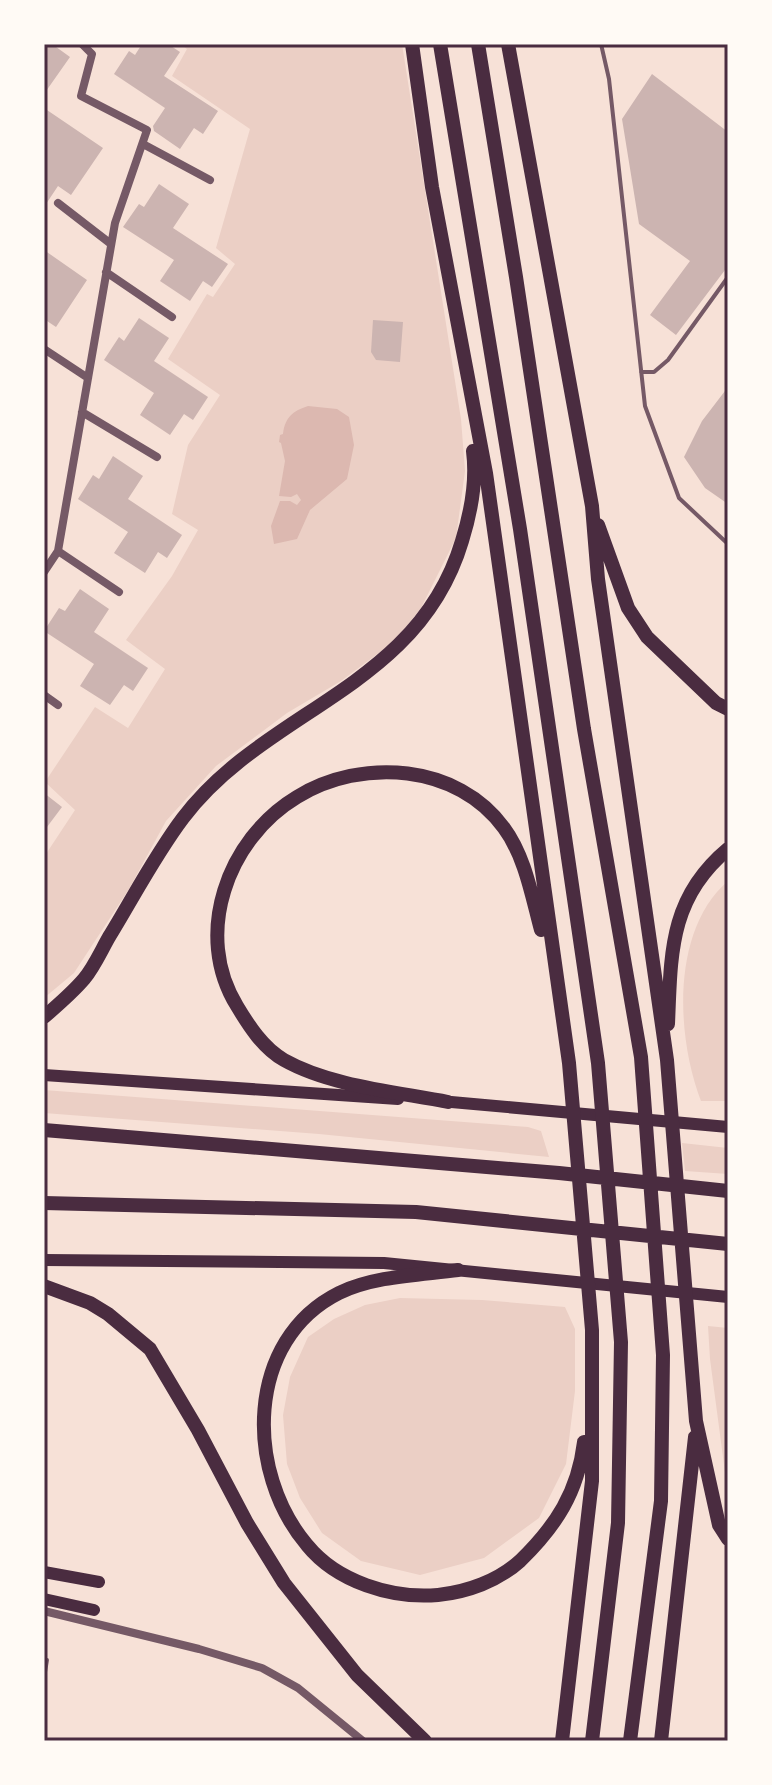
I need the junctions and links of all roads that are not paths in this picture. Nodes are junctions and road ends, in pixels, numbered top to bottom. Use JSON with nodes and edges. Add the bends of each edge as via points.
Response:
{"nodes":[{"id":1,"x":82,"y":44,"type":"edge"},
{"id":2,"x":412,"y":44,"type":"edge"},
{"id":3,"x":440,"y":44,"type":"edge"},
{"id":4,"x":478,"y":44,"type":"edge"},
{"id":5,"x":508,"y":44,"type":"edge"},
{"id":6,"x":601,"y":44,"type":"edge"},
{"id":7,"x":143,"y":144,"type":"junction"},
{"id":8,"x":210,"y":180,"type":"dead end"},
{"id":9,"x":58,"y":203,"type":"dead end"},
{"id":10,"x":111,"y":244,"type":"junction"},
{"id":11,"x":106,"y":272,"type":"junction"},
{"id":12,"x":728,"y":277,"type":"edge"},
{"id":13,"x":172,"y":317,"type":"dead end"},
{"id":14,"x":44,"y":349,"type":"edge"},
{"id":15,"x":641,"y":372,"type":"junction"},
{"id":16,"x":88,"y":378,"type":"junction"},
{"id":17,"x":82,"y":412,"type":"junction"},
{"id":18,"x":474,"y":415,"type":"junction"},
{"id":19,"x":157,"y":457,"type":"dead end"},
{"id":20,"x":592,"y":506,"type":"junction"},
{"id":21,"x":728,"y":544,"type":"edge"},
{"id":22,"x":58,"y":551,"type":"junction"},
{"id":23,"x":44,"y":572,"type":"edge"},
{"id":24,"x":119,"y":592,"type":"dead end"},
{"id":25,"x":44,"y":695,"type":"edge"},
{"id":26,"x":58,"y":705,"type":"dead end"},
{"id":27,"x":728,"y":709,"type":"edge"},
{"id":28,"x":728,"y":849,"type":"edge"},
{"id":29,"x":560,"y":998,"type":"junction"},
{"id":30,"x":44,"y":1017,"type":"edge"},
{"id":31,"x":667,"y":1060,"type":"junction"},
{"id":32,"x":44,"y":1075,"type":"edge"},
{"id":33,"x":448,"y":1102,"type":"junction"},
{"id":34,"x":728,"y":1127,"type":"edge"},
{"id":35,"x":44,"y":1130,"type":"edge"},
{"id":36,"x":728,"y":1191,"type":"edge"},
{"id":37,"x":44,"y":1203,"type":"edge"},
{"id":38,"x":728,"y":1244,"type":"edge"},
{"id":39,"x":44,"y":1260,"type":"edge"},
{"id":40,"x":458,"y":1270,"type":"junction"},
{"id":41,"x":44,"y":1286,"type":"edge"},
{"id":42,"x":728,"y":1297,"type":"edge"},
{"id":43,"x":592,"y":1330,"type":"junction"},
{"id":44,"x":696,"y":1421,"type":"junction"},
{"id":45,"x":728,"y":1539,"type":"edge"},
{"id":46,"x":44,"y":1572,"type":"edge"},
{"id":47,"x":99,"y":1582,"type":"dead end"},
{"id":48,"x":44,"y":1599,"type":"edge"},
{"id":49,"x":94,"y":1610,"type":"dead end"},
{"id":50,"x":44,"y":1611,"type":"edge"},
{"id":51,"x":44,"y":1660,"type":"edge"},
{"id":52,"x":44,"y":1678,"type":"edge"},
{"id":53,"x":363,"y":1741,"type":"edge"},
{"id":54,"x":425,"y":1741,"type":"edge"},
{"id":55,"x":562,"y":1741,"type":"edge"},
{"id":56,"x":592,"y":1741,"type":"edge"},
{"id":57,"x":630,"y":1741,"type":"edge"},
{"id":58,"x":661,"y":1741,"type":"edge"}],
"edges":[{"from":1,"to":7,"type":"street","via":[[92,54],[81,96],[147,130]]},
{"from":2,"to":18,"type":"highway"},
{"from":3,"to":56,"type":"highway","via":[[520,529],[598,1063],[621,1342],[618,1523]]},
{"from":4,"to":57,"type":"highway","via":[[584,729],[641,1057],[663,1355],[661,1501]]},
{"from":5,"to":20,"type":"highway"},
{"from":6,"to":15,"type":"lane"},
{"from":7,"to":8,"type":"street"},
{"from":7,"to":10,"type":"street"},
{"from":9,"to":10,"type":"street"},
{"from":10,"to":11,"type":"street"},
{"from":11,"to":13,"type":"street"},
{"from":11,"to":16,"type":"street"},
{"from":12,"to":15,"type":"lane","via":[[668,360],[654,372]]},
{"from":14,"to":16,"type":"street"},
{"from":15,"to":21,"type":"lane","via":[[645,406],[679,498]]},
{"from":16,"to":17,"type":"street"},
{"from":17,"to":19,"type":"street"},
{"from":17,"to":22,"type":"street"},
{"from":18,"to":29,"type":"highway"},
{"from":18,"to":30,"type":"highway","via":[[470,516],[436,601],[395,651],[364,677],[238,763],[206,792],[183,818],[85,977]]},
{"from":20,"to":27,"type":"highway","via":[[628,608],[647,637]]},
{"from":20,"to":31,"type":"highway"},
{"from":22,"to":23,"type":"street"},
{"from":22,"to":24,"type":"street"},
{"from":25,"to":26,"type":"street"},
{"from":28,"to":31,"type":"highway","via":[[712,862],[683,907],[671,950]]},
{"from":29,"to":33,"type":"highway","via":[[517,852],[494,815],[463,790],[432,777],[371,773],[320,785],[269,819],[232,867],[217,926],[223,982],[254,1035],[282,1059],[316,1074]]},
{"from":29,"to":43,"type":"highway"},
{"from":31,"to":44,"type":"highway"},
{"from":32,"to":33,"type":"main road"},
{"from":33,"to":34,"type":"main road"},
{"from":35,"to":36,"type":"highway"},
{"from":37,"to":38,"type":"highway","via":[[416,1212]]},
{"from":39,"to":40,"type":"main road","via":[[384,1263]]},
{"from":40,"to":42,"type":"main road"},
{"from":40,"to":43,"type":"highway","via":[[385,1280],[340,1293],[301,1322],[284,1344],[271,1376],[263,1408],[264,1439],[279,1502],[308,1548],[358,1582],[418,1597],[451,1593],[508,1572],[540,1542],[576,1484]]},
{"from":41,"to":54,"type":"highway","via":[[99,1309],[150,1349],[284,1583],[357,1675]]},
{"from":43,"to":55,"type":"highway","via":[[592,1481]]},
{"from":44,"to":45,"type":"highway","via":[[719,1525]]},
{"from":44,"to":58,"type":"highway"},
{"from":46,"to":47,"type":"main road"},
{"from":48,"to":49,"type":"main road"},
{"from":50,"to":53,"type":"street","via":[[262,1668],[298,1688]]},
{"from":51,"to":52,"type":"lane"}]}
